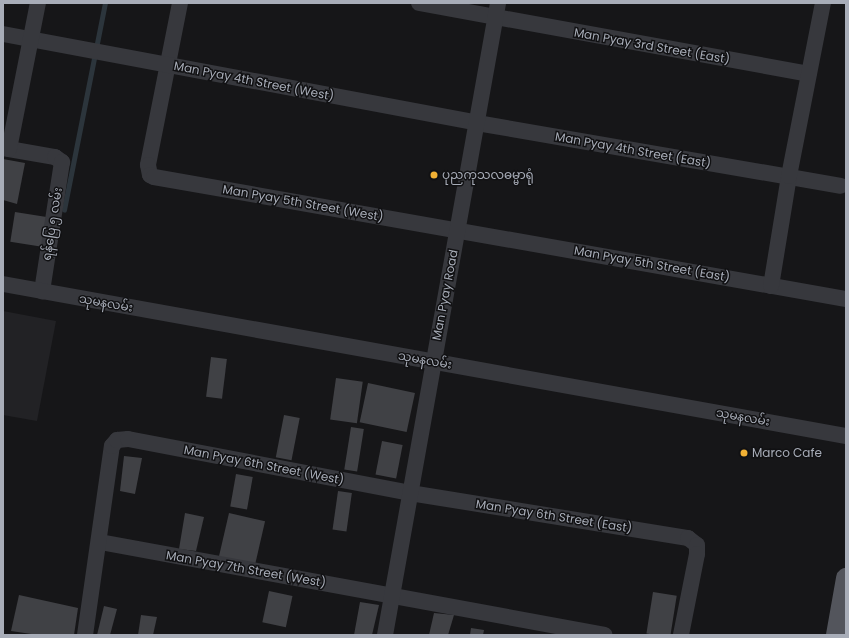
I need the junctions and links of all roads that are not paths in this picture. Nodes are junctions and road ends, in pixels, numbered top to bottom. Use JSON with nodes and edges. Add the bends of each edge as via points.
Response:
{"nodes":[{"id":1,"x":38,"y":3,"type":"edge"},
{"id":2,"x":180,"y":3,"type":"edge"},
{"id":3,"x":419,"y":3,"type":"edge"},
{"id":4,"x":823,"y":3,"type":"edge"},
{"id":5,"x":496,"y":10,"type":"edge"},
{"id":6,"x":3,"y":34,"type":"edge"},
{"id":7,"x":32,"y":40,"type":"junction"},
{"id":8,"x":167,"y":65,"type":"junction"},
{"id":9,"x":809,"y":74,"type":"junction"},
{"id":10,"x":476,"y":123,"type":"junction"},
{"id":11,"x":6,"y":149,"type":"edge"},
{"id":12,"x":789,"y":176,"type":"junction"},
{"id":13,"x":841,"y":186,"type":"dead end"},
{"id":14,"x":457,"y":229,"type":"junction"},
{"id":15,"x":3,"y":284,"type":"edge"},
{"id":16,"x":771,"y":286,"type":"junction"},
{"id":17,"x":42,"y":291,"type":"junction"},
{"id":18,"x":846,"y":299,"type":"edge"},
{"id":19,"x":432,"y":361,"type":"junction"},
{"id":20,"x":846,"y":436,"type":"edge"},
{"id":21,"x":410,"y":493,"type":"junction"},
{"id":22,"x":100,"y":542,"type":"junction"},
{"id":23,"x":846,"y":578,"type":"edge"},
{"id":24,"x":392,"y":596,"type":"junction"},
{"id":25,"x":844,"y":605,"type":"edge"},
{"id":26,"x":85,"y":635,"type":"edge"},
{"id":27,"x":384,"y":635,"type":"edge"},
{"id":28,"x":605,"y":635,"type":"edge"},
{"id":29,"x":680,"y":635,"type":"edge"},
{"id":30,"x":836,"y":635,"type":"edge"}],
"edges":[{"from":1,"to":7,"type":"street"},
{"from":2,"to":8,"type":"street"},
{"from":3,"to":5,"type":"street","name":"Man Pyay 3rd Street (East)"},
{"from":4,"to":9,"type":"street"},
{"from":5,"to":9,"type":"street","name":"Man Pyay 3rd Street (East)"},
{"from":5,"to":10,"type":"street","name":"Man Pyay Road"},
{"from":6,"to":7,"type":"street","name":"Man Pyay 4th Street (West)"},
{"from":7,"to":8,"type":"street","name":"Man Pyay 4th Street (West)"},
{"from":7,"to":11,"type":"street"},
{"from":8,"to":10,"type":"street","name":"Man Pyay 4th Street (West)"},
{"from":8,"to":14,"type":"street","name":"Man Pyay 5th Street (West)","via":[[148,165],[150,175]]},
{"from":9,"to":12,"type":"street"},
{"from":10,"to":12,"type":"street","name":"Man Pyay 4th Street (East)"},
{"from":10,"to":14,"type":"street","name":"Man Pyay Road"},
{"from":11,"to":17,"type":"street","name":"ရန်ပြေ ၅ လမ်း","via":[[59,158],[62,162]]},
{"from":12,"to":13,"type":"street","name":"Man Pyay 4th Street (East)"},
{"from":12,"to":16,"type":"street"},
{"from":14,"to":16,"type":"street","name":"Man Pyay 5th Street (East)"},
{"from":14,"to":19,"type":"street","name":"Man Pyay Road"},
{"from":15,"to":17,"type":"street","name":"သုမနလမ်း"},
{"from":16,"to":18,"type":"street","name":"Man Pyay 5th Street (East)"},
{"from":17,"to":19,"type":"street","name":"သုမနလမ်း"},
{"from":19,"to":20,"type":"street","name":"သုမနလမ်း"},
{"from":19,"to":21,"type":"street","name":"Man Pyay Road"},
{"from":21,"to":22,"type":"street","name":"Man Pyay 6th Street (West)","via":[[128,439],[117,440],[112,446]]},
{"from":21,"to":24,"type":"street","name":"Man Pyay Road"},
{"from":21,"to":29,"type":"street","name":"Man Pyay 6th Street (East)","via":[[688,538],[697,545]]},
{"from":22,"to":24,"type":"street","name":"Man Pyay 7th Street (West)"},
{"from":22,"to":26,"type":"street"},
{"from":23,"to":25,"type":"main road"},
{"from":24,"to":27,"type":"street","name":"Man Pyay Road"},
{"from":24,"to":28,"type":"street","name":"Man Pyay 7th Street (West)"},
{"from":25,"to":30,"type":"main road"}]}
